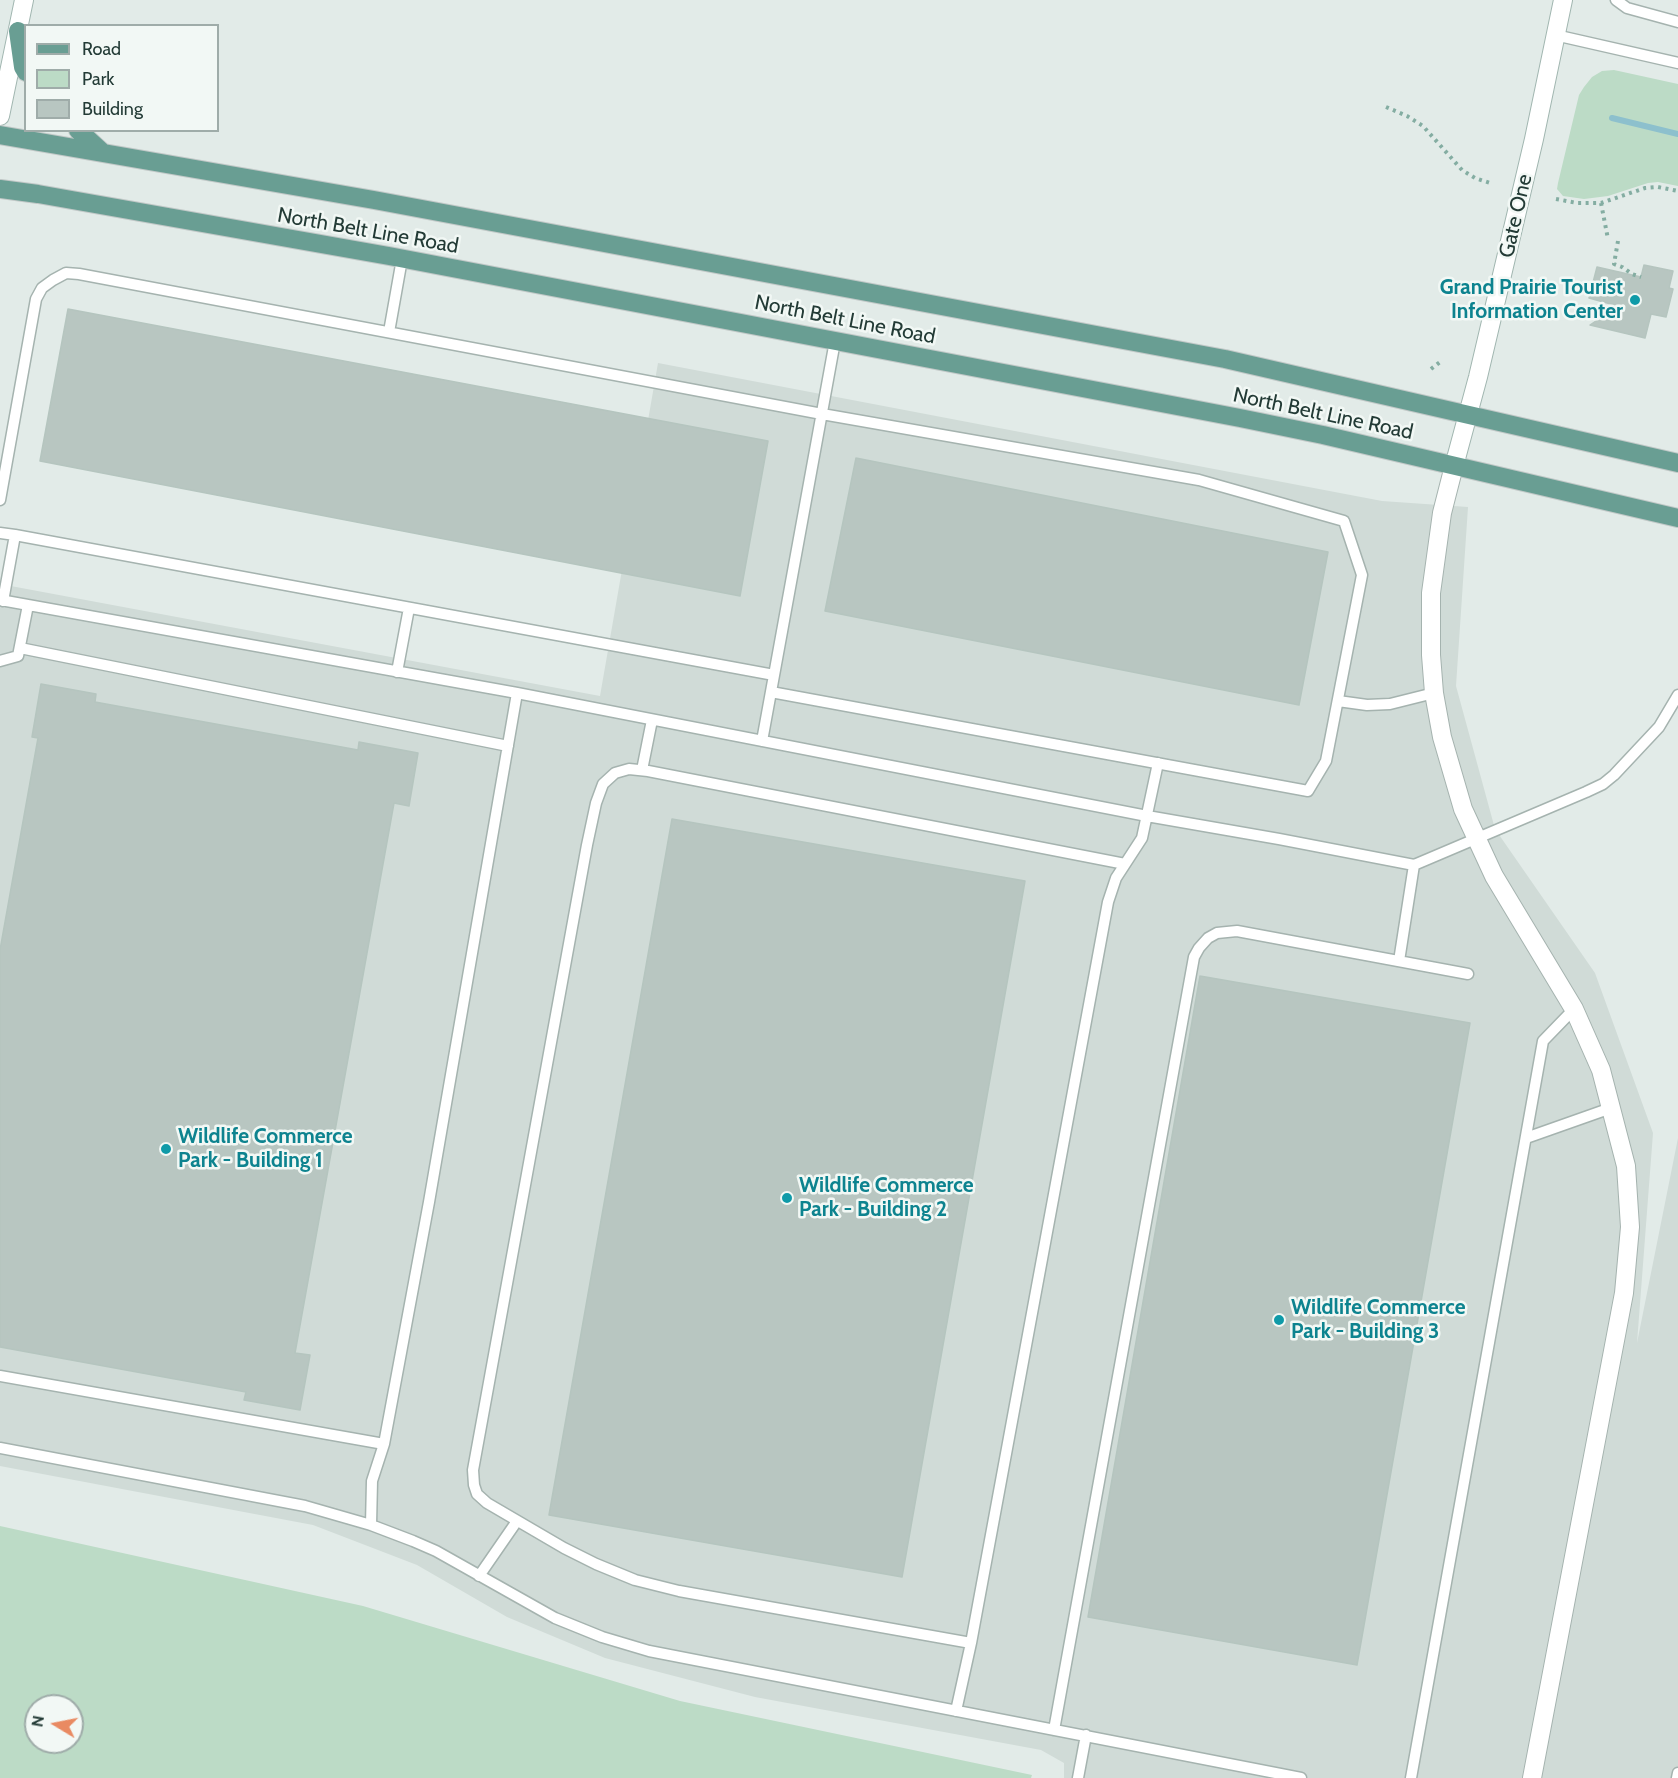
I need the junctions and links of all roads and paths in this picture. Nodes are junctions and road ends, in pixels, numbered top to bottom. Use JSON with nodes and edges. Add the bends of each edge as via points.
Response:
{"nodes":[{"id":1,"x":24,"y":0,"type":"edge"},
{"id":2,"x":1563,"y":0,"type":"edge"},
{"id":3,"x":1616,"y":0,"type":"edge"},
{"id":4,"x":1678,"y":22,"type":"edge"},
{"id":5,"x":18,"y":31,"type":"junction"},
{"id":6,"x":1555,"y":35,"type":"junction"},
{"id":7,"x":1678,"y":63,"type":"edge"},
{"id":8,"x":24,"y":69,"type":"edge"},
{"id":9,"x":1386,"y":107,"type":"dead end"},
{"id":10,"x":0,"y":116,"type":"edge"},
{"id":11,"x":80,"y":132,"type":"edge"},
{"id":12,"x":0,"y":135,"type":"edge"},
{"id":13,"x":102,"y":152,"type":"junction"},
{"id":14,"x":1493,"y":184,"type":"dead end"},
{"id":15,"x":0,"y":189,"type":"edge"},
{"id":16,"x":1678,"y":190,"type":"edge"},
{"id":17,"x":1556,"y":200,"type":"dead end"},
{"id":18,"x":1602,"y":203,"type":"junction"},
{"id":19,"x":1608,"y":239,"type":"dead end"},
{"id":20,"x":1618,"y":241,"type":"dead end"},
{"id":21,"x":402,"y":259,"type":"junction"},
{"id":22,"x":1641,"y":277,"type":"dead end"},
{"id":23,"x":389,"y":332,"type":"junction"},
{"id":24,"x":835,"y":341,"type":"junction"},
{"id":25,"x":1440,"y":362,"type":"dead end"},
{"id":26,"x":1431,"y":369,"type":"dead end"},
{"id":27,"x":822,"y":414,"type":"junction"},
{"id":28,"x":1468,"y":415,"type":"junction"},
{"id":29,"x":1678,"y":463,"type":"edge"},
{"id":30,"x":1454,"y":466,"type":"junction"},
{"id":31,"x":0,"y":500,"type":"edge"},
{"id":32,"x":1678,"y":518,"type":"edge"},
{"id":33,"x":0,"y":532,"type":"edge"},
{"id":34,"x":15,"y":535,"type":"junction"},
{"id":35,"x":2,"y":601,"type":"edge"},
{"id":36,"x":28,"y":605,"type":"junction"},
{"id":37,"x":409,"y":608,"type":"junction"},
{"id":38,"x":20,"y":648,"type":"junction"},
{"id":39,"x":0,"y":661,"type":"edge"},
{"id":40,"x":398,"y":672,"type":"junction"},
{"id":41,"x":774,"y":675,"type":"junction"},
{"id":42,"x":771,"y":692,"type":"junction"},
{"id":43,"x":517,"y":693,"type":"junction"},
{"id":44,"x":1434,"y":693,"type":"junction"},
{"id":45,"x":1678,"y":695,"type":"edge"},
{"id":46,"x":1338,"y":701,"type":"junction"},
{"id":47,"x":652,"y":720,"type":"junction"},
{"id":48,"x":762,"y":741,"type":"junction"},
{"id":49,"x":508,"y":746,"type":"junction"},
{"id":50,"x":1158,"y":763,"type":"junction"},
{"id":51,"x":642,"y":770,"type":"junction"},
{"id":52,"x":1147,"y":816,"type":"junction"},
{"id":53,"x":1477,"y":837,"type":"junction"},
{"id":54,"x":1125,"y":864,"type":"junction"},
{"id":55,"x":1414,"y":865,"type":"junction"},
{"id":56,"x":1399,"y":961,"type":"junction"},
{"id":57,"x":1468,"y":974,"type":"dead end"},
{"id":58,"x":1574,"y":1010,"type":"junction"},
{"id":59,"x":1611,"y":1108,"type":"junction"},
{"id":60,"x":1526,"y":1138,"type":"junction"},
{"id":61,"x":0,"y":1376,"type":"edge"},
{"id":62,"x":384,"y":1444,"type":"junction"},
{"id":63,"x":0,"y":1448,"type":"edge"},
{"id":64,"x":517,"y":1521,"type":"junction"},
{"id":65,"x":371,"y":1525,"type":"junction"},
{"id":66,"x":479,"y":1576,"type":"junction"},
{"id":67,"x":971,"y":1643,"type":"junction"},
{"id":68,"x":956,"y":1711,"type":"junction"},
{"id":69,"x":1054,"y":1730,"type":"junction"},
{"id":70,"x":1086,"y":1735,"type":"junction"},
{"id":71,"x":1678,"y":1773,"type":"edge"},
{"id":72,"x":1078,"y":1778,"type":"edge"},
{"id":73,"x":1300,"y":1778,"type":"edge"},
{"id":74,"x":1411,"y":1778,"type":"edge"},
{"id":75,"x":1532,"y":1778,"type":"edge"},
{"id":76,"x":1677,"y":1778,"type":"edge"}],
"edges":[{"from":1,"to":5,"type":"street"},
{"from":2,"to":6,"type":"street","name":"Gate One"},
{"from":3,"to":4,"type":"lane","via":[[1627,9]]},
{"from":5,"to":8,"type":"main road"},
{"from":5,"to":10,"type":"street"},
{"from":6,"to":7,"type":"lane"},
{"from":6,"to":28,"type":"street","name":"Gate One"},
{"from":9,"to":14,"type":"path","via":[[1423,126],[1462,170]]},
{"from":11,"to":13,"type":"main road"},
{"from":12,"to":13,"type":"main road","name":"North Belt Line Road"},
{"from":13,"to":28,"type":"main road","name":"North Belt Line Road","via":[[1226,359]]},
{"from":15,"to":21,"type":"main road","name":"North Belt Line Road"},
{"from":16,"to":18,"type":"path","via":[[1645,188]]},
{"from":17,"to":18,"type":"path"},
{"from":18,"to":19,"type":"path"},
{"from":20,"to":22,"type":"path","via":[[1614,264]]},
{"from":21,"to":23,"type":"lane"},
{"from":21,"to":24,"type":"main road","name":"North Belt Line Road"},
{"from":23,"to":27,"type":"lane"},
{"from":23,"to":31,"type":"lane","via":[[66,273],[42,288],[36,299]]},
{"from":24,"to":27,"type":"lane"},
{"from":24,"to":30,"type":"main road","name":"North Belt Line Road","via":[[1240,418]]},
{"from":25,"to":26,"type":"path"},
{"from":27,"to":41,"type":"lane"},
{"from":27,"to":46,"type":"lane","via":[[1199,480],[1344,520],[1362,575]]},
{"from":28,"to":29,"type":"main road","name":"North Belt Line Road"},
{"from":28,"to":30,"type":"street","name":"Gate One"},
{"from":30,"to":32,"type":"main road","name":"North Belt Line Road"},
{"from":30,"to":44,"type":"street","name":"Gate One","via":[[1442,513],[1431,593]]},
{"from":33,"to":34,"type":"lane"},
{"from":34,"to":35,"type":"lane"},
{"from":34,"to":37,"type":"lane"},
{"from":35,"to":36,"type":"lane"},
{"from":36,"to":38,"type":"lane"},
{"from":36,"to":40,"type":"lane"},
{"from":37,"to":40,"type":"lane"},
{"from":37,"to":41,"type":"lane"},
{"from":38,"to":39,"type":"lane","via":[[18,656]]},
{"from":38,"to":49,"type":"lane"},
{"from":40,"to":43,"type":"lane"},
{"from":41,"to":42,"type":"lane"},
{"from":42,"to":48,"type":"lane"},
{"from":42,"to":50,"type":"lane"},
{"from":43,"to":47,"type":"lane"},
{"from":43,"to":49,"type":"lane"},
{"from":44,"to":46,"type":"lane","via":[[1390,704]]},
{"from":44,"to":53,"type":"street","name":"Gate One","via":[[1455,786]]},
{"from":45,"to":53,"type":"lane","via":[[1659,727],[1614,775],[1586,792]]},
{"from":46,"to":50,"type":"lane","via":[[1326,761],[1308,791]]},
{"from":47,"to":48,"type":"lane"},
{"from":47,"to":51,"type":"lane"},
{"from":48,"to":52,"type":"lane"},
{"from":49,"to":62,"type":"lane"},
{"from":50,"to":52,"type":"lane"},
{"from":51,"to":54,"type":"lane"},
{"from":51,"to":64,"type":"lane","via":[[615,773],[603,784],[596,803],[473,1470],[477,1494]]},
{"from":52,"to":54,"type":"lane","via":[[1142,838]]},
{"from":52,"to":55,"type":"lane"},
{"from":53,"to":55,"type":"lane"},
{"from":53,"to":58,"type":"street","name":"Gate One","via":[[1494,876]]},
{"from":54,"to":67,"type":"lane","via":[[1108,902]]},
{"from":55,"to":56,"type":"lane"},
{"from":56,"to":57,"type":"lane"},
{"from":56,"to":69,"type":"lane","via":[[1237,931],[1208,938],[1194,957]]},
{"from":58,"to":59,"type":"street","name":"Gate One","via":[[1601,1070]]},
{"from":58,"to":60,"type":"lane","via":[[1543,1041]]},
{"from":59,"to":60,"type":"lane"},
{"from":59,"to":75,"type":"street","name":"Gate One","via":[[1626,1166],[1630,1227],[1624,1293]]},
{"from":60,"to":74,"type":"lane"},
{"from":61,"to":62,"type":"lane"},
{"from":62,"to":65,"type":"lane","via":[[372,1481]]},
{"from":63,"to":65,"type":"lane","via":[[305,1506]]},
{"from":64,"to":66,"type":"lane"},
{"from":64,"to":67,"type":"lane","via":[[596,1564],[678,1592]]},
{"from":65,"to":66,"type":"lane","via":[[436,1551]]},
{"from":66,"to":68,"type":"lane","via":[[555,1618],[627,1645],[676,1658]]},
{"from":67,"to":68,"type":"lane"},
{"from":68,"to":69,"type":"lane"},
{"from":69,"to":70,"type":"lane"},
{"from":70,"to":72,"type":"lane"},
{"from":70,"to":73,"type":"lane"},
{"from":71,"to":76,"type":"lane"}]}
